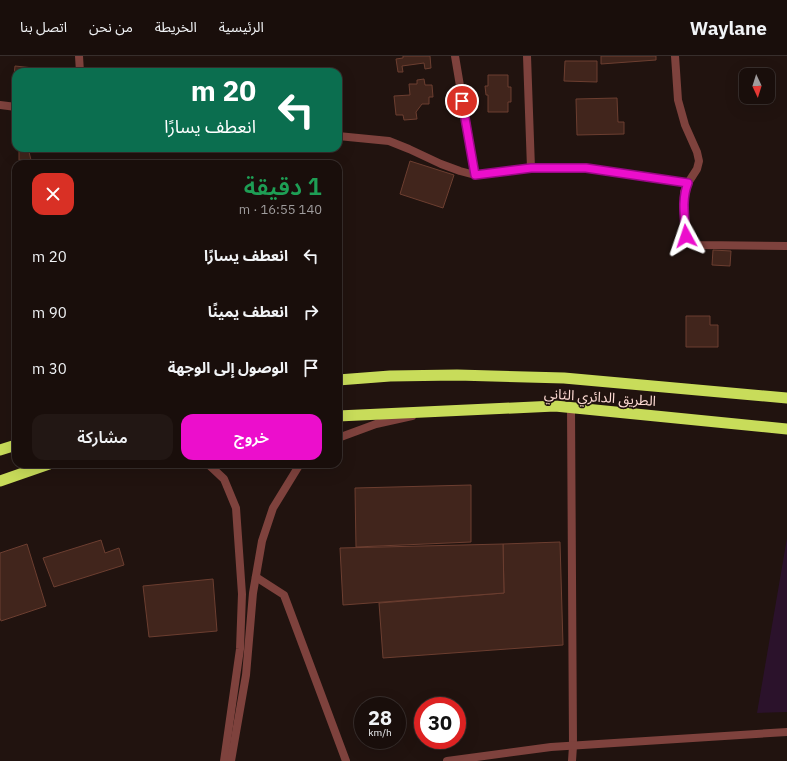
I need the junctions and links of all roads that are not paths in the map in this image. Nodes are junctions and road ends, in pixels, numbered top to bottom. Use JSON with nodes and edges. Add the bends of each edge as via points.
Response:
{"nodes":[{"id":1,"x":79,"y":56,"type":"edge"},
{"id":2,"x":455,"y":56,"type":"edge"},
{"id":3,"x":527,"y":56,"type":"edge"},
{"id":4,"x":675,"y":56,"type":"edge"},
{"id":5,"x":80,"y":68,"type":"edge"},
{"id":6,"x":0,"y":105,"type":"edge"},
{"id":7,"x":12,"y":106,"type":"edge"},
{"id":8,"x":342,"y":136,"type":"edge"},
{"id":9,"x":531,"y":168,"type":"junction"},
{"id":10,"x":475,"y":175,"type":"junction"},
{"id":11,"x":688,"y":183,"type":"junction"},
{"id":12,"x":787,"y":246,"type":"edge"},
{"id":13,"x":342,"y":380,"type":"edge"},
{"id":14,"x":787,"y":398,"type":"edge"},
{"id":15,"x":571,"y":408,"type":"junction"},
{"id":16,"x":430,"y":412,"type":"junction"},
{"id":17,"x":342,"y":416,"type":"edge"},
{"id":18,"x":787,"y":429,"type":"edge"},
{"id":19,"x":342,"y":437,"type":"edge"},
{"id":20,"x":12,"y":446,"type":"edge"},
{"id":21,"x":0,"y":450,"type":"edge"},
{"id":22,"x":37,"y":468,"type":"edge"},
{"id":23,"x":212,"y":468,"type":"edge"},
{"id":24,"x":298,"y":468,"type":"edge"},
{"id":25,"x":0,"y":481,"type":"edge"},
{"id":26,"x":256,"y":577,"type":"junction"},
{"id":27,"x":787,"y":732,"type":"edge"},
{"id":28,"x":573,"y":746,"type":"junction"},
{"id":29,"x":224,"y":761,"type":"edge"},
{"id":30,"x":231,"y":761,"type":"edge"},
{"id":31,"x":346,"y":761,"type":"edge"},
{"id":32,"x":447,"y":761,"type":"edge"},
{"id":33,"x":572,"y":761,"type":"edge"}],
"edges":[{"from":1,"to":5,"type":"street"},
{"from":2,"to":10,"type":"street"},
{"from":3,"to":9,"type":"street"},
{"from":4,"to":11,"type":"street","via":[[678,100],[699,161]]},
{"from":6,"to":7,"type":"street"},
{"from":8,"to":10,"type":"street","via":[[389,141],[441,164]]},
{"from":9,"to":10,"type":"street"},
{"from":9,"to":11,"type":"street","via":[[586,168]]},
{"from":11,"to":12,"type":"street","via":[[684,192],[684,207],[686,236],[690,242],[698,245]]},
{"from":13,"to":14,"type":"highway","name":"الطريق الدائري الثاني","via":[[390,376],[564,378]]},
{"from":15,"to":16,"type":"highway","name":"الطريق الدائري الثاني","via":[[555,406]]},
{"from":15,"to":18,"type":"highway","name":"الطريق الدائري الثاني"},
{"from":15,"to":28,"type":"street"},
{"from":16,"to":17,"type":"highway","name":"الطريق الدائري الثاني"},
{"from":16,"to":19,"type":"street","via":[[376,424]]},
{"from":20,"to":21,"type":"highway"},
{"from":22,"to":25,"type":"highway"},
{"from":23,"to":29,"type":"street","via":[[224,479],[236,508],[242,594],[240,649]]},
{"from":24,"to":26,"type":"street","via":[[273,508],[262,541]]},
{"from":26,"to":30,"type":"street","via":[[246,675]]},
{"from":26,"to":31,"type":"street","via":[[284,595]]},
{"from":27,"to":28,"type":"street"},
{"from":28,"to":32,"type":"street"},
{"from":28,"to":33,"type":"street"}]}
